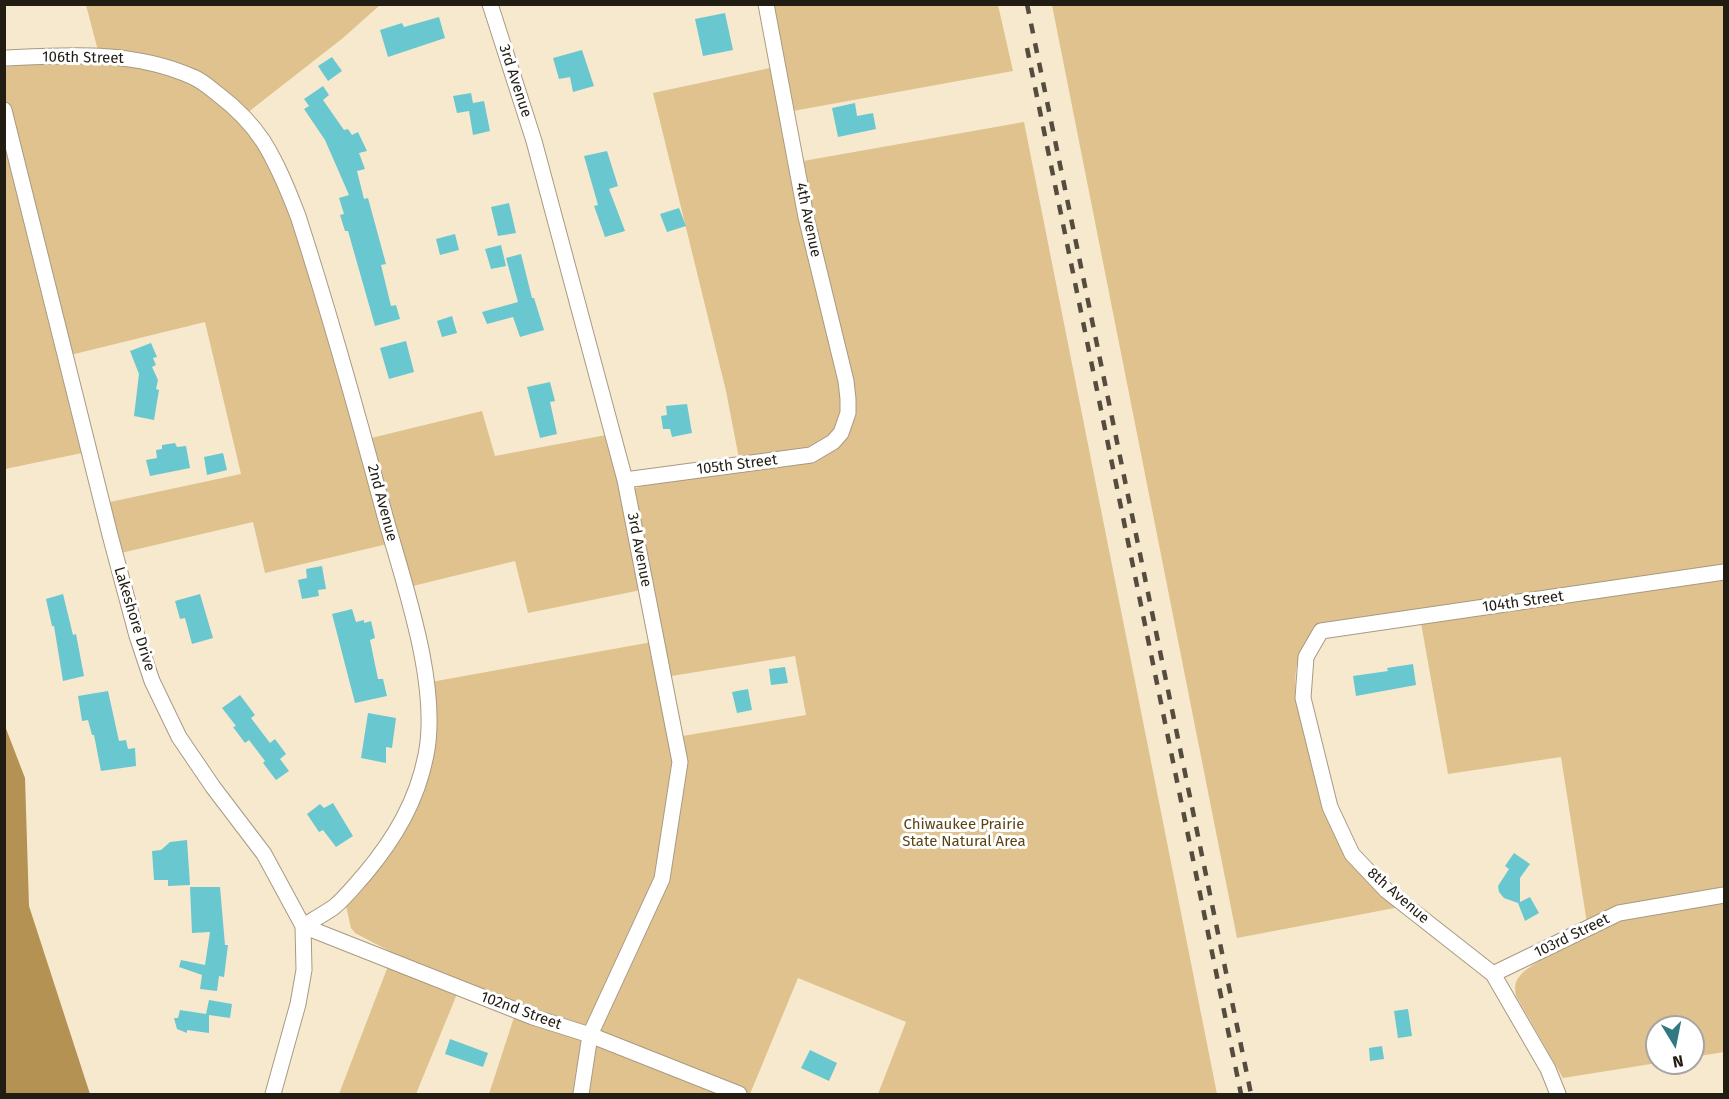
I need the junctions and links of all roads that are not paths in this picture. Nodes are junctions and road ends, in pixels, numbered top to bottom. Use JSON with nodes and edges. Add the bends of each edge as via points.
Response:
{"nodes":[{"id":1,"x":490,"y":4,"type":"edge"},
{"id":2,"x":766,"y":4,"type":"edge"},
{"id":3,"x":4,"y":58,"type":"edge"},
{"id":4,"x":196,"y":77,"type":"joint"},
{"id":5,"x":4,"y":110,"type":"edge"},
{"id":6,"x":841,"y":433,"type":"joint"},
{"id":7,"x":625,"y":480,"type":"junction"},
{"id":8,"x":1725,"y":572,"type":"edge"},
{"id":9,"x":1321,"y":632,"type":"joint"},
{"id":10,"x":1725,"y":895,"type":"edge"},
{"id":11,"x":303,"y":926,"type":"junction"},
{"id":12,"x":1493,"y":974,"type":"junction"},
{"id":13,"x":590,"y":1035,"type":"junction"},
{"id":14,"x":273,"y":1095,"type":"edge"},
{"id":15,"x":581,"y":1095,"type":"edge"},
{"id":16,"x":739,"y":1095,"type":"edge"},
{"id":17,"x":1558,"y":1095,"type":"edge"}],
"edges":[{"from":1,"to":7,"type":"street","name":"3rd Avenue","via":[[534,141]]},
{"from":2,"to":6,"type":"street","name":"4th Avenue","via":[[806,217],[846,381],[849,413]]},
{"from":3,"to":4,"type":"street","name":"106th Street","via":[[126,57]]},
{"from":4,"to":11,"type":"street","name":"2nd Avenue","via":[[236,109],[262,140],[298,216],[410,608],[429,704],[427,753],[414,799],[403,821],[354,887]]},
{"from":5,"to":11,"type":"street","name":"Lakeshore Drive","via":[[110,535],[152,681],[180,737],[264,854]]},
{"from":6,"to":7,"type":"street","name":"105th Street","via":[[811,455]]},
{"from":7,"to":13,"type":"street","name":"3rd Avenue","via":[[680,762],[662,879]]},
{"from":8,"to":9,"type":"street","name":"104th Street"},
{"from":9,"to":12,"type":"street","name":"8th Avenue","via":[[1306,657],[1302,698],[1330,807],[1352,854],[1386,890]]},
{"from":10,"to":12,"type":"street","name":"103rd Street","via":[[1619,913]]},
{"from":11,"to":13,"type":"street","name":"102nd Street","via":[[533,1017]]},
{"from":11,"to":14,"type":"street","name":"Lakeshore Drive","via":[[304,970],[298,1004]]},
{"from":12,"to":17,"type":"street","name":"8th Avenue","via":[[1548,1069]]},
{"from":13,"to":15,"type":"street","name":"3rd Avenue"},
{"from":13,"to":16,"type":"street","name":"102nd Street"}]}
